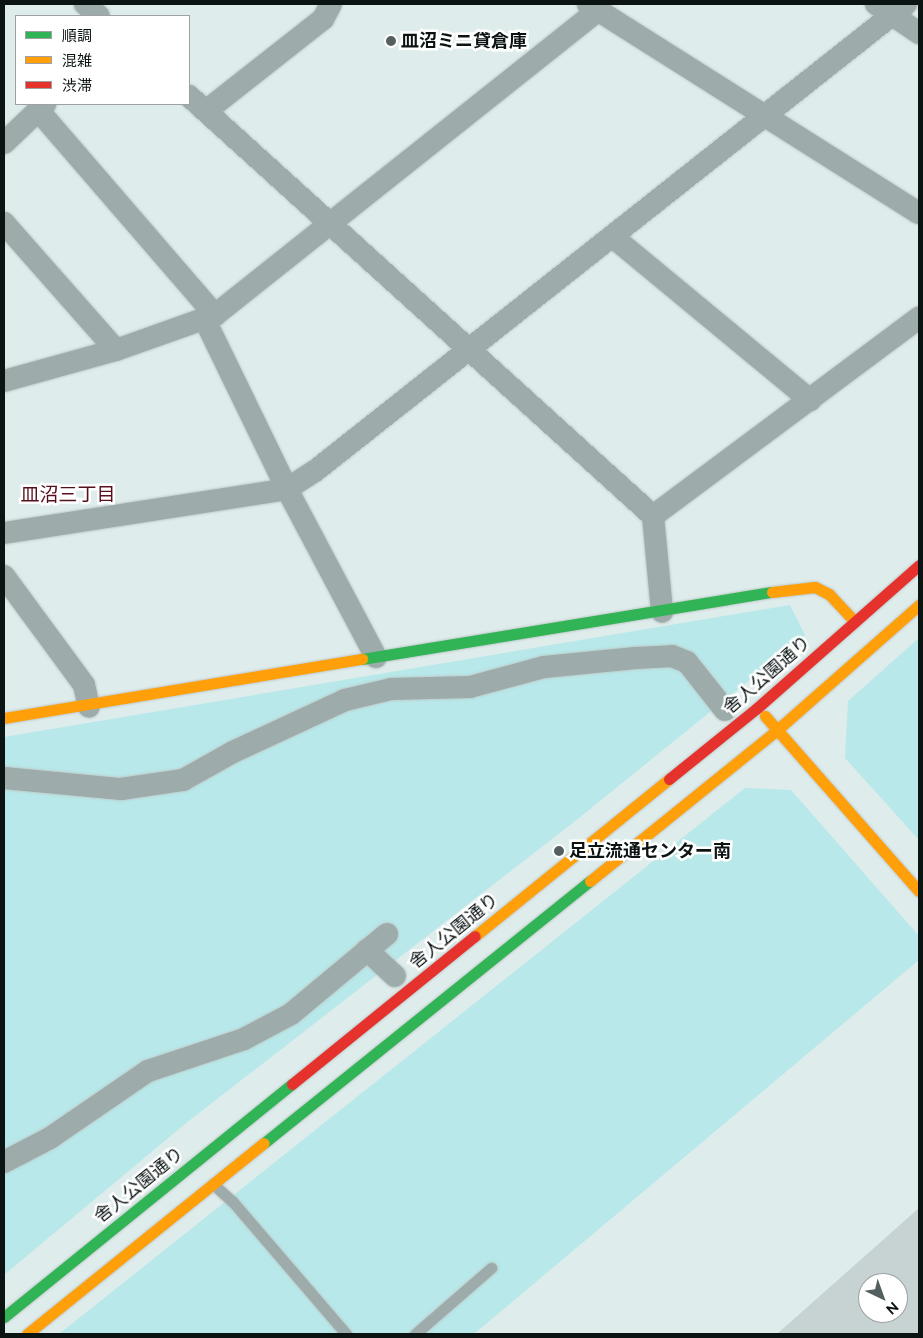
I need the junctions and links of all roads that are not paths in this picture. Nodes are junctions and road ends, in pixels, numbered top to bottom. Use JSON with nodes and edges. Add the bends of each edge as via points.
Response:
{"nodes":[{"id":1,"x":85,"y":4,"type":"edge"},
{"id":2,"x":331,"y":4,"type":"edge"},
{"id":3,"x":593,"y":7,"type":"edge"},
{"id":4,"x":892,"y":7,"type":"edge"},
{"id":5,"x":98,"y":15,"type":"edge"},
{"id":6,"x":919,"y":33,"type":"edge"},
{"id":7,"x":190,"y":97,"type":"edge"},
{"id":8,"x":41,"y":107,"type":"edge"},
{"id":9,"x":206,"y":111,"type":"junction"},
{"id":10,"x":764,"y":118,"type":"junction"},
{"id":11,"x":4,"y":143,"type":"edge"},
{"id":12,"x":919,"y":213,"type":"edge"},
{"id":13,"x":4,"y":223,"type":"edge"},
{"id":14,"x":330,"y":225,"type":"junction"},
{"id":15,"x":613,"y":237,"type":"junction"},
{"id":16,"x":210,"y":317,"type":"junction"},
{"id":17,"x":919,"y":318,"type":"edge"},
{"id":18,"x":116,"y":350,"type":"junction"},
{"id":19,"x":468,"y":350,"type":"junction"},
{"id":20,"x":4,"y":381,"type":"edge"},
{"id":21,"x":810,"y":400,"type":"junction"},
{"id":22,"x":287,"y":489,"type":"junction"},
{"id":23,"x":653,"y":516,"type":"junction"},
{"id":24,"x":4,"y":533,"type":"edge"},
{"id":25,"x":919,"y":565,"type":"edge"},
{"id":26,"x":4,"y":576,"type":"edge"},
{"id":27,"x":919,"y":605,"type":"edge"},
{"id":28,"x":662,"y":612,"type":"junction"},
{"id":29,"x":855,"y":622,"type":"junction"},
{"id":30,"x":378,"y":674,"type":"junction"},
{"id":31,"x":89,"y":706,"type":"junction"},
{"id":32,"x":757,"y":708,"type":"junction"},
{"id":33,"x":724,"y":710,"type":"dead end"},
{"id":34,"x":4,"y":718,"type":"edge"},
{"id":35,"x":777,"y":730,"type":"junction"},
{"id":36,"x":4,"y":778,"type":"edge"},
{"id":37,"x":919,"y":891,"type":"edge"},
{"id":38,"x":387,"y":934,"type":"dead end"},
{"id":39,"x":368,"y":950,"type":"junction"},
{"id":40,"x":394,"y":976,"type":"dead end"},
{"id":41,"x":4,"y":1162,"type":"edge"},
{"id":42,"x":212,"y":1184,"type":"junction"},
{"id":43,"x":491,"y":1268,"type":"dead end"},
{"id":44,"x":4,"y":1317,"type":"edge"},
{"id":45,"x":27,"y":1334,"type":"edge"},
{"id":46,"x":346,"y":1334,"type":"edge"},
{"id":47,"x":415,"y":1334,"type":"edge"}],
"edges":[{"from":1,"to":5,"type":"street"},
{"from":2,"to":9,"type":"street","via":[[323,18]]},
{"from":3,"to":10,"type":"street"},
{"from":3,"to":14,"type":"street"},
{"from":4,"to":6,"type":"street"},
{"from":4,"to":10,"type":"street"},
{"from":7,"to":9,"type":"street"},
{"from":8,"to":11,"type":"street"},
{"from":8,"to":16,"type":"street"},
{"from":9,"to":14,"type":"street"},
{"from":10,"to":12,"type":"street"},
{"from":10,"to":15,"type":"street"},
{"from":13,"to":18,"type":"street"},
{"from":14,"to":16,"type":"street"},
{"from":14,"to":19,"type":"street"},
{"from":15,"to":19,"type":"street"},
{"from":15,"to":21,"type":"street"},
{"from":16,"to":18,"type":"street"},
{"from":16,"to":22,"type":"street"},
{"from":17,"to":21,"type":"street"},
{"from":18,"to":20,"type":"street"},
{"from":19,"to":22,"type":"street"},
{"from":19,"to":23,"type":"street"},
{"from":21,"to":23,"type":"street"},
{"from":22,"to":24,"type":"street"},
{"from":22,"to":30,"type":"street"},
{"from":23,"to":28,"type":"street"},
{"from":25,"to":29,"type":"street","name":"舎人公園通り"},
{"from":26,"to":31,"type":"street","via":[[84,685]]},
{"from":27,"to":35,"type":"street"},
{"from":28,"to":29,"type":"street","via":[[815,587],[829,594]]},
{"from":28,"to":30,"type":"street"},
{"from":29,"to":32,"type":"street","name":"舎人公園通り"},
{"from":30,"to":31,"type":"street"},
{"from":30,"to":33,"type":"street","via":[[470,688],[544,667],[672,656],[687,662]]},
{"from":30,"to":36,"type":"street","via":[[345,700],[233,752],[183,780],[121,789]]},
{"from":31,"to":34,"type":"street"},
{"from":32,"to":35,"type":"street"},
{"from":32,"to":44,"type":"street","name":"舎人公園通り"},
{"from":35,"to":37,"type":"street"},
{"from":35,"to":42,"type":"street"},
{"from":38,"to":39,"type":"street"},
{"from":39,"to":40,"type":"street"},
{"from":39,"to":41,"type":"street","via":[[291,1014],[244,1039],[148,1071],[50,1138]]},
{"from":42,"to":45,"type":"street"},
{"from":42,"to":46,"type":"lane","via":[[233,1202]]},
{"from":43,"to":47,"type":"lane"}]}
